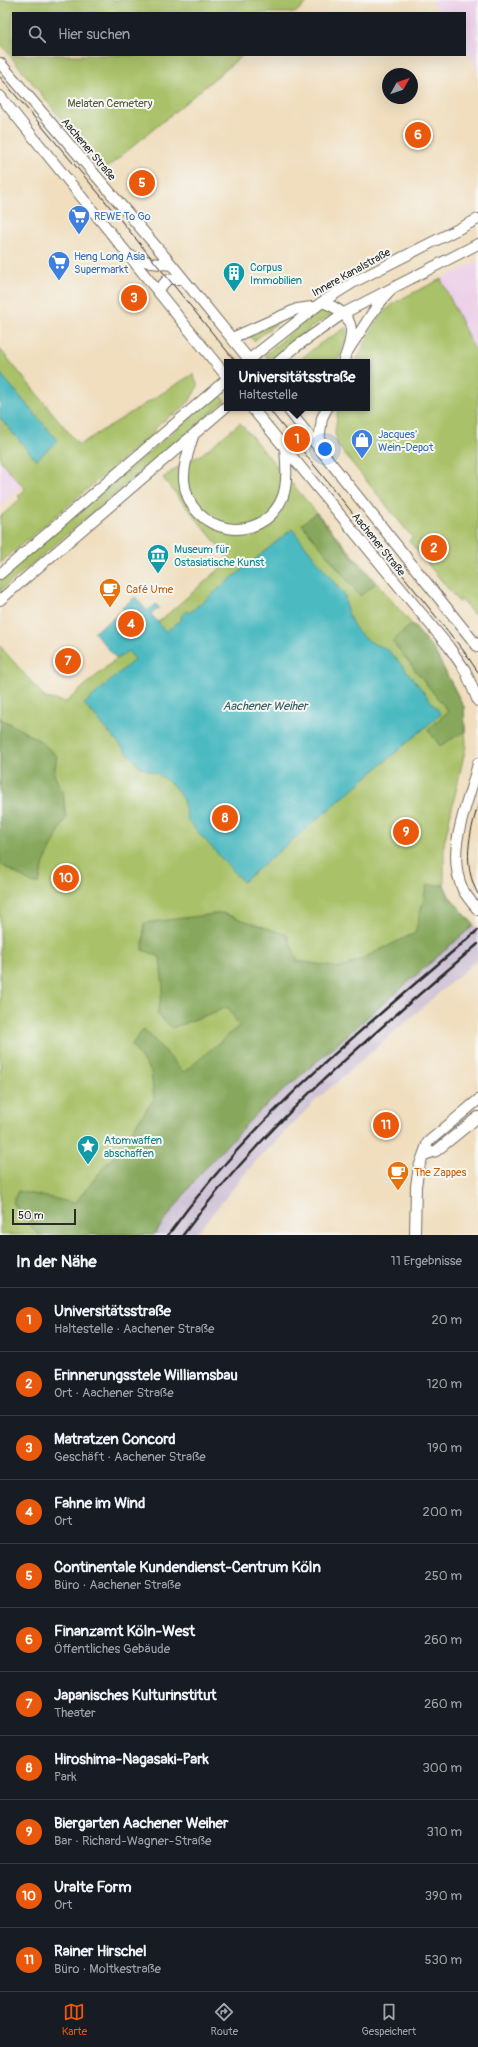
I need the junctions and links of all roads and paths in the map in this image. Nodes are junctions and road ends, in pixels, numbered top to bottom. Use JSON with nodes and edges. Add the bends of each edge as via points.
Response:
{"nodes":[{"id":1,"x":0,"y":63,"type":"edge"},
{"id":2,"x":0,"y":96,"type":"edge"},
{"id":3,"x":478,"y":219,"type":"edge"},
{"id":4,"x":478,"y":244,"type":"edge"},
{"id":5,"x":129,"y":255,"type":"junction"},
{"id":6,"x":172,"y":265,"type":"junction"},
{"id":7,"x":183,"y":279,"type":"junction"},
{"id":8,"x":395,"y":286,"type":"junction"},
{"id":9,"x":158,"y":290,"type":"junction"},
{"id":10,"x":318,"y":304,"type":"junction"},
{"id":11,"x":344,"y":313,"type":"junction"},
{"id":12,"x":232,"y":338,"type":"junction"},
{"id":13,"x":347,"y":352,"type":"junction"},
{"id":14,"x":247,"y":359,"type":"edge"},
{"id":15,"x":250,"y":359,"type":"edge"},
{"id":16,"x":282,"y":359,"type":"edge"},
{"id":17,"x":344,"y":359,"type":"edge"},
{"id":18,"x":224,"y":374,"type":"edge"},
{"id":19,"x":224,"y":381,"type":"edge"},
{"id":20,"x":224,"y":409,"type":"edge"},
{"id":21,"x":254,"y":411,"type":"edge"},
{"id":22,"x":289,"y":411,"type":"edge"},
{"id":23,"x":326,"y":411,"type":"edge"},
{"id":24,"x":194,"y":436,"type":"junction"},
{"id":25,"x":285,"y":448,"type":"junction"},
{"id":26,"x":318,"y":448,"type":"junction"},
{"id":27,"x":0,"y":574,"type":"edge"},
{"id":28,"x":0,"y":600,"type":"edge"},
{"id":29,"x":478,"y":647,"type":"edge"},
{"id":30,"x":478,"y":701,"type":"edge"},
{"id":31,"x":478,"y":763,"type":"edge"},
{"id":32,"x":478,"y":910,"type":"edge"},
{"id":33,"x":478,"y":1100,"type":"edge"},
{"id":34,"x":478,"y":1117,"type":"edge"},
{"id":35,"x":424,"y":1155,"type":"junction"},
{"id":36,"x":415,"y":1235,"type":"edge"}],
"edges":[{"from":1,"to":6,"type":"main road","name":"Aachener Straße"},
{"from":2,"to":5,"type":"main road"},
{"from":3,"to":10,"type":"main road","name":"Innere Kanalstraße","via":[[354,282]]},
{"from":4,"to":8,"type":"main road"},
{"from":5,"to":6,"type":"main road","via":[[151,263]]},
{"from":5,"to":9,"type":"main road"},
{"from":6,"to":7,"type":"main road","name":"Aachener Straße"},
{"from":7,"to":9,"type":"main road","via":[[168,279]]},
{"from":7,"to":12,"type":"main road","name":"Aachener Straße"},
{"from":8,"to":11,"type":"main road"},
{"from":8,"to":13,"type":"main road","via":[[377,306]]},
{"from":9,"to":18,"type":"main road"},
{"from":10,"to":11,"type":"main road","via":[[334,306]]},
{"from":10,"to":12,"type":"main road","via":[[297,309]]},
{"from":10,"to":15,"type":"main road","name":"Innere Kanalstraße"},
{"from":11,"to":13,"type":"main road","via":[[352,330]]},
{"from":11,"to":16,"type":"main road"},
{"from":12,"to":14,"type":"main road","name":"Aachener Straße"},
{"from":13,"to":17,"type":"main road"},
{"from":19,"to":27,"type":"main road"},
{"from":20,"to":24,"type":"main road"},
{"from":21,"to":25,"type":"main road","name":"Aachener Straße"},
{"from":22,"to":26,"type":"main road","name":"Aachener Straße"},
{"from":23,"to":26,"type":"main road","via":[[322,418]]},
{"from":24,"to":25,"type":"main road","via":[[184,469],[186,492],[193,506],[204,518],[223,528],[249,527],[264,520],[279,505],[286,485]]},
{"from":24,"to":28,"type":"main road"},
{"from":25,"to":30,"type":"main road","name":"Aachener Straße","via":[[449,647],[465,670]]},
{"from":26,"to":29,"type":"main road","name":"Aachener Straße"},
{"from":31,"to":32,"type":"main road","via":[[462,816],[455,854],[457,873],[464,891]]},
{"from":33,"to":35,"type":"main road","via":[[428,1142]]},
{"from":34,"to":35,"type":"main road","via":[[436,1151]]},
{"from":35,"to":36,"type":"main road","via":[[416,1186]]}]}
